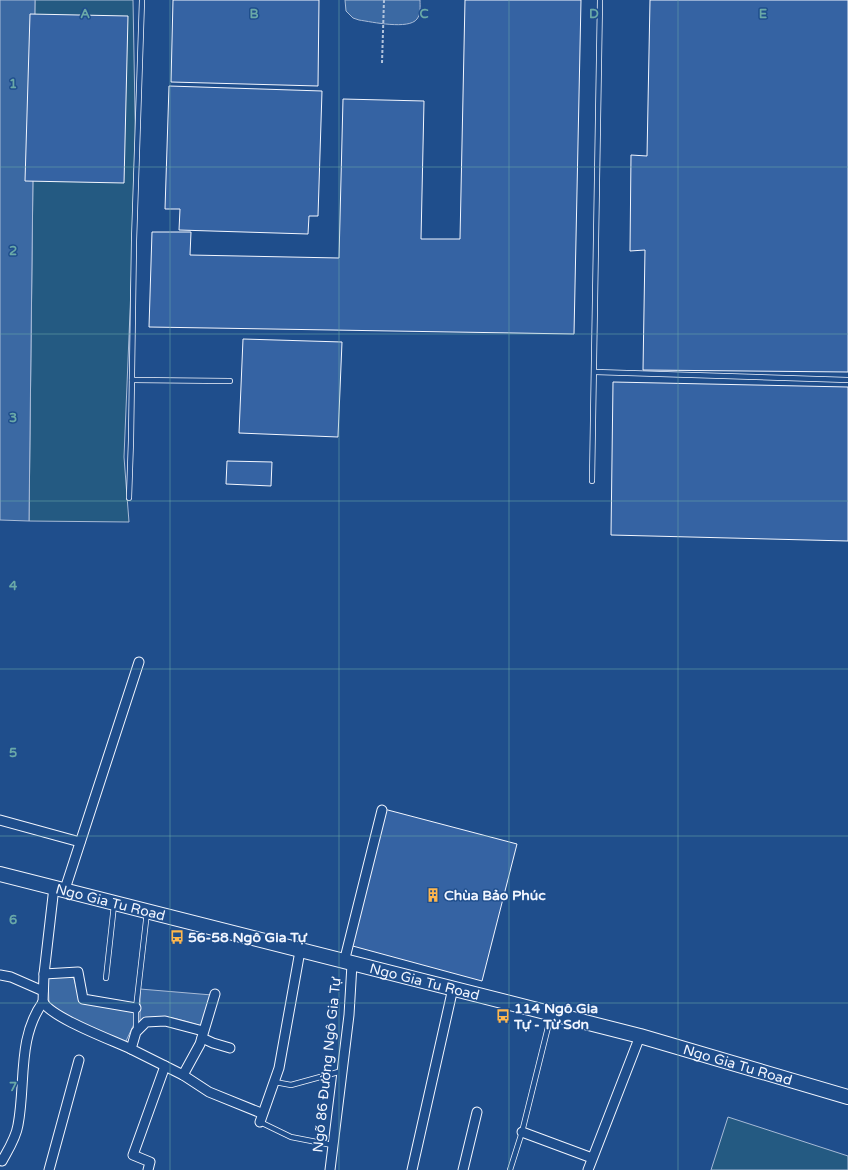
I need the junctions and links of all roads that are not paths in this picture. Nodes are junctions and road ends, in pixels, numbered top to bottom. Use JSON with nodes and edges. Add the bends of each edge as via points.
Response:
{"nodes":[{"id":1,"x":142,"y":0,"type":"edge"},
{"id":2,"x":600,"y":0,"type":"edge"},
{"id":3,"x":595,"y":372,"type":"junction"},
{"id":4,"x":132,"y":380,"type":"junction"},
{"id":5,"x":848,"y":380,"type":"edge"},
{"id":6,"x":230,"y":381,"type":"dead end"},
{"id":7,"x":592,"y":481,"type":"dead end"},
{"id":8,"x":129,"y":498,"type":"dead end"},
{"id":9,"x":139,"y":662,"type":"dead end"},
{"id":10,"x":382,"y":810,"type":"dead end"},
{"id":11,"x":0,"y":820,"type":"edge"},
{"id":12,"x":80,"y":842,"type":"junction"},
{"id":13,"x":0,"y":874,"type":"edge"},
{"id":14,"x":59,"y":888,"type":"junction"},
{"id":15,"x":114,"y":902,"type":"junction"},
{"id":16,"x":147,"y":911,"type":"junction"},
{"id":17,"x":300,"y":951,"type":"junction"},
{"id":18,"x":348,"y":963,"type":"junction"},
{"id":19,"x":44,"y":974,"type":"junction"},
{"id":20,"x":0,"y":975,"type":"edge"},
{"id":21,"x":106,"y":978,"type":"dead end"},
{"id":22,"x":453,"y":988,"type":"junction"},
{"id":23,"x":43,"y":991,"type":"junction"},
{"id":24,"x":214,"y":994,"type":"dead end"},
{"id":25,"x":43,"y":1002,"type":"junction"},
{"id":26,"x":136,"y":1008,"type":"junction"},
{"id":27,"x":552,"y":1013,"type":"junction"},
{"id":28,"x":136,"y":1032,"type":"junction"},
{"id":29,"x":202,"y":1034,"type":"junction"},
{"id":30,"x":640,"y":1036,"type":"junction"},
{"id":31,"x":230,"y":1048,"type":"dead end"},
{"id":32,"x":131,"y":1049,"type":"junction"},
{"id":33,"x":79,"y":1060,"type":"dead end"},
{"id":34,"x":165,"y":1066,"type":"junction"},
{"id":35,"x":342,"y":1071,"type":"junction"},
{"id":36,"x":183,"y":1075,"type":"junction"},
{"id":37,"x":274,"y":1082,"type":"junction"},
{"id":38,"x":848,"y":1097,"type":"edge"},
{"id":39,"x":476,"y":1112,"type":"dead end"},
{"id":40,"x":261,"y":1118,"type":"junction"},
{"id":41,"x":522,"y":1132,"type":"junction"},
{"id":42,"x":332,"y":1145,"type":"junction"},
{"id":43,"x":592,"y":1158,"type":"junction"},
{"id":44,"x":2,"y":1161,"type":"dead end"},
{"id":45,"x":49,"y":1170,"type":"edge"},
{"id":46,"x":148,"y":1170,"type":"edge"},
{"id":47,"x":330,"y":1170,"type":"edge"},
{"id":48,"x":412,"y":1170,"type":"edge"},
{"id":49,"x":463,"y":1170,"type":"edge"},
{"id":50,"x":510,"y":1170,"type":"edge"},
{"id":51,"x":588,"y":1170,"type":"edge"}],
"edges":[{"from":1,"to":4,"type":"lane"},
{"from":2,"to":3,"type":"lane"},
{"from":3,"to":5,"type":"lane"},
{"from":3,"to":7,"type":"lane"},
{"from":4,"to":6,"type":"lane"},
{"from":4,"to":8,"type":"lane"},
{"from":9,"to":12,"type":"street"},
{"from":10,"to":18,"type":"street","name":"Ngõ 86 Đường Ngô Gia Tự"},
{"from":11,"to":12,"type":"street"},
{"from":12,"to":14,"type":"street"},
{"from":13,"to":14,"type":"main road","name":"Ngo Gia Tu Road"},
{"from":14,"to":15,"type":"main road","name":"Ngo Gia Tu Road"},
{"from":14,"to":19,"type":"street"},
{"from":15,"to":16,"type":"main road","name":"Ngo Gia Tu Road"},
{"from":15,"to":21,"type":"lane"},
{"from":16,"to":17,"type":"main road","name":"Ngo Gia Tu Road"},
{"from":16,"to":26,"type":"lane"},
{"from":17,"to":18,"type":"main road","name":"Ngo Gia Tu Road"},
{"from":17,"to":37,"type":"street","via":[[279,1068]]},
{"from":18,"to":22,"type":"main road","name":"Ngo Gia Tu Road"},
{"from":18,"to":35,"type":"street","name":"Ngõ 86 Đường Ngô Gia Tự","via":[[349,1015]]},
{"from":19,"to":23,"type":"street"},
{"from":19,"to":26,"type":"street","via":[[78,972],[83,1000]]},
{"from":20,"to":23,"type":"street"},
{"from":22,"to":27,"type":"main road","name":"Ngo Gia Tu Road"},
{"from":22,"to":48,"type":"street"},
{"from":23,"to":25,"type":"street"},
{"from":24,"to":29,"type":"street"},
{"from":25,"to":32,"type":"street","via":[[51,1010],[81,1027]]},
{"from":25,"to":44,"type":"street","via":[[34,1014],[28,1031],[18,1125]]},
{"from":26,"to":28,"type":"lane"},
{"from":27,"to":30,"type":"main road","name":"Ngo Gia Tu Road"},
{"from":27,"to":41,"type":"lane"},
{"from":28,"to":29,"type":"street","via":[[146,1022],[165,1021]]},
{"from":28,"to":32,"type":"street"},
{"from":29,"to":31,"type":"street","via":[[213,1043]]},
{"from":29,"to":36,"type":"street"},
{"from":30,"to":38,"type":"main road","name":"Ngo Gia Tu Road"},
{"from":30,"to":43,"type":"street"},
{"from":32,"to":34,"type":"street"},
{"from":33,"to":45,"type":"street"},
{"from":34,"to":36,"type":"street"},
{"from":34,"to":46,"type":"street","via":[[133,1155],[150,1162]]},
{"from":35,"to":37,"type":"lane","via":[[291,1085]]},
{"from":35,"to":42,"type":"street","name":"Ngõ 86 Đường Ngô Gia Tự"},
{"from":36,"to":40,"type":"street","via":[[209,1092]]},
{"from":37,"to":40,"type":"street"},
{"from":39,"to":49,"type":"street"},
{"from":40,"to":42,"type":"lane","via":[[292,1137]]},
{"from":41,"to":43,"type":"street"},
{"from":41,"to":50,"type":"lane"},
{"from":42,"to":47,"type":"street","name":"Ngõ 86 Đường Ngô Gia Tự"},
{"from":43,"to":51,"type":"street"}]}
